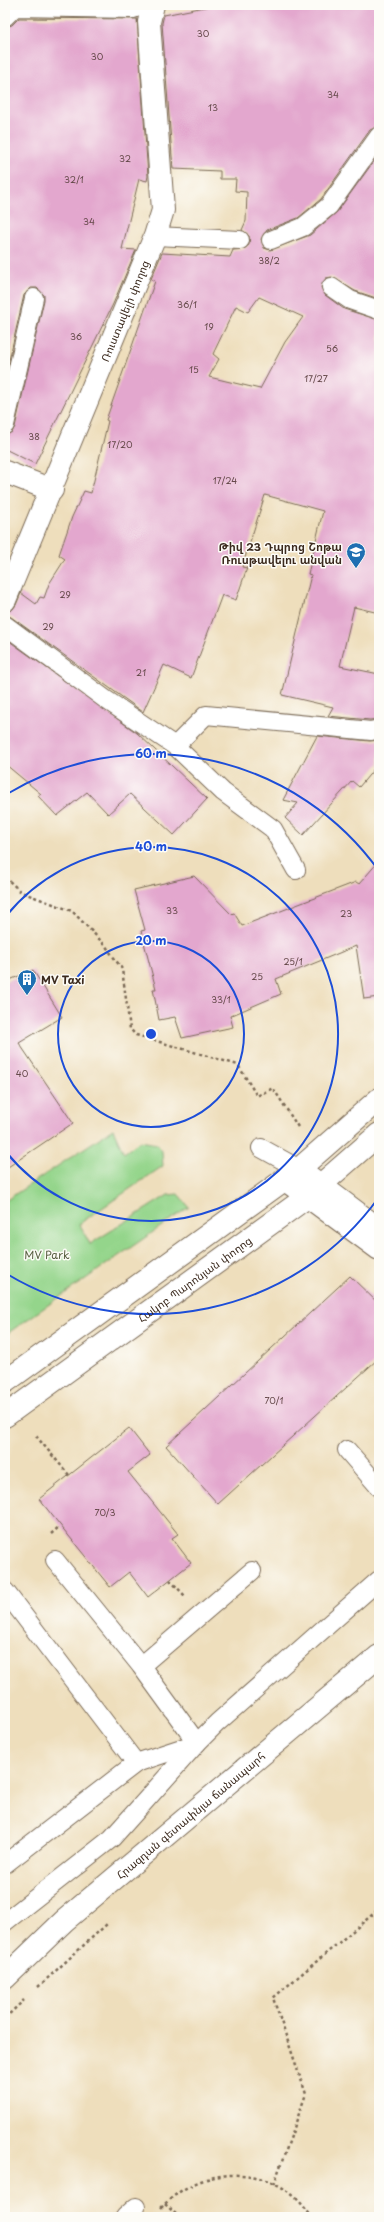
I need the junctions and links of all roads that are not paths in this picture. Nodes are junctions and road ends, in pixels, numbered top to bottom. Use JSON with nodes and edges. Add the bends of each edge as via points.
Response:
{"nodes":[{"id":1,"x":144,"y":5,"type":"edge"},
{"id":2,"x":153,"y":5,"type":"edge"},
{"id":3,"x":5,"y":17,"type":"edge"},
{"id":4,"x":379,"y":136,"type":"edge"},
{"id":5,"x":155,"y":236,"type":"junction"},
{"id":6,"x":240,"y":240,"type":"dead end"},
{"id":7,"x":271,"y":240,"type":"dead end"},
{"id":8,"x":331,"y":287,"type":"dead end"},
{"id":9,"x":34,"y":298,"type":"dead end"},
{"id":10,"x":379,"y":310,"type":"edge"},
{"id":11,"x":5,"y":425,"type":"edge"},
{"id":12,"x":5,"y":472,"type":"edge"},
{"id":13,"x":52,"y":490,"type":"junction"},
{"id":14,"x":5,"y":600,"type":"edge"},
{"id":15,"x":5,"y":625,"type":"edge"},
{"id":16,"x":379,"y":729,"type":"edge"},
{"id":17,"x":175,"y":746,"type":"junction"},
{"id":18,"x":296,"y":870,"type":"dead end"},
{"id":19,"x":379,"y":1099,"type":"edge"},
{"id":20,"x":379,"y":1134,"type":"edge"},
{"id":21,"x":262,"y":1148,"type":"dead end"},
{"id":22,"x":292,"y":1174,"type":"junction"},
{"id":23,"x":314,"y":1191,"type":"junction"},
{"id":24,"x":379,"y":1229,"type":"edge"},
{"id":25,"x":379,"y":1249,"type":"edge"},
{"id":26,"x":5,"y":1382,"type":"edge"},
{"id":27,"x":5,"y":1416,"type":"edge"},
{"id":28,"x":347,"y":1450,"type":"dead end"},
{"id":29,"x":379,"y":1487,"type":"edge"},
{"id":30,"x":55,"y":1560,"type":"dead end"},
{"id":31,"x":252,"y":1571,"type":"dead end"},
{"id":32,"x":379,"y":1580,"type":"edge"},
{"id":33,"x":5,"y":1592,"type":"edge"},
{"id":34,"x":379,"y":1656,"type":"edge"},
{"id":35,"x":141,"y":1666,"type":"junction"},
{"id":36,"x":198,"y":1743,"type":"junction"},
{"id":37,"x":136,"y":1763,"type":"junction"},
{"id":38,"x":5,"y":1864,"type":"edge"},
{"id":39,"x":5,"y":1922,"type":"edge"},
{"id":40,"x":5,"y":1978,"type":"edge"}],
"edges":[{"from":1,"to":3,"type":"lane","via":[[133,9],[15,7]]},
{"from":2,"to":5,"type":"street","name":"Ռուստավելի փողոց","via":[[149,22],[163,210]]},
{"from":4,"to":7,"type":"lane","via":[[329,206],[303,226]]},
{"from":5,"to":6,"type":"lane"},
{"from":5,"to":13,"type":"street","name":"Ռուստավելի փողոց"},
{"from":8,"to":10,"type":"lane","via":[[350,300]]},
{"from":9,"to":11,"type":"lane"},
{"from":12,"to":13,"type":"street"},
{"from":13,"to":14,"type":"street","name":"Ռուստավելի փողոց"},
{"from":15,"to":17,"type":"lane","via":[[104,699]]},
{"from":16,"to":17,"type":"lane","via":[[371,731],[206,715]]},
{"from":17,"to":18,"type":"lane","via":[[223,792],[273,829]]},
{"from":19,"to":22,"type":"street"},
{"from":20,"to":23,"type":"street","name":"Հակոբ Պարոնյան փողոց"},
{"from":21,"to":22,"type":"lane"},
{"from":22,"to":23,"type":"street"},
{"from":22,"to":26,"type":"street"},
{"from":23,"to":24,"type":"street"},
{"from":23,"to":25,"type":"street"},
{"from":23,"to":27,"type":"street","name":"Հակոբ Պարոնյան փողոց"},
{"from":28,"to":29,"type":"lane"},
{"from":30,"to":35,"type":"lane"},
{"from":31,"to":35,"type":"lane"},
{"from":32,"to":36,"type":"lane","via":[[217,1723]]},
{"from":33,"to":37,"type":"lane"},
{"from":34,"to":40,"type":"street","name":"Հրազդան գետափնյա ճանապարհ","via":[[64,1921]]},
{"from":35,"to":36,"type":"lane"},
{"from":36,"to":37,"type":"lane"},
{"from":36,"to":39,"type":"lane","via":[[112,1838]]},
{"from":37,"to":38,"type":"lane"}]}
